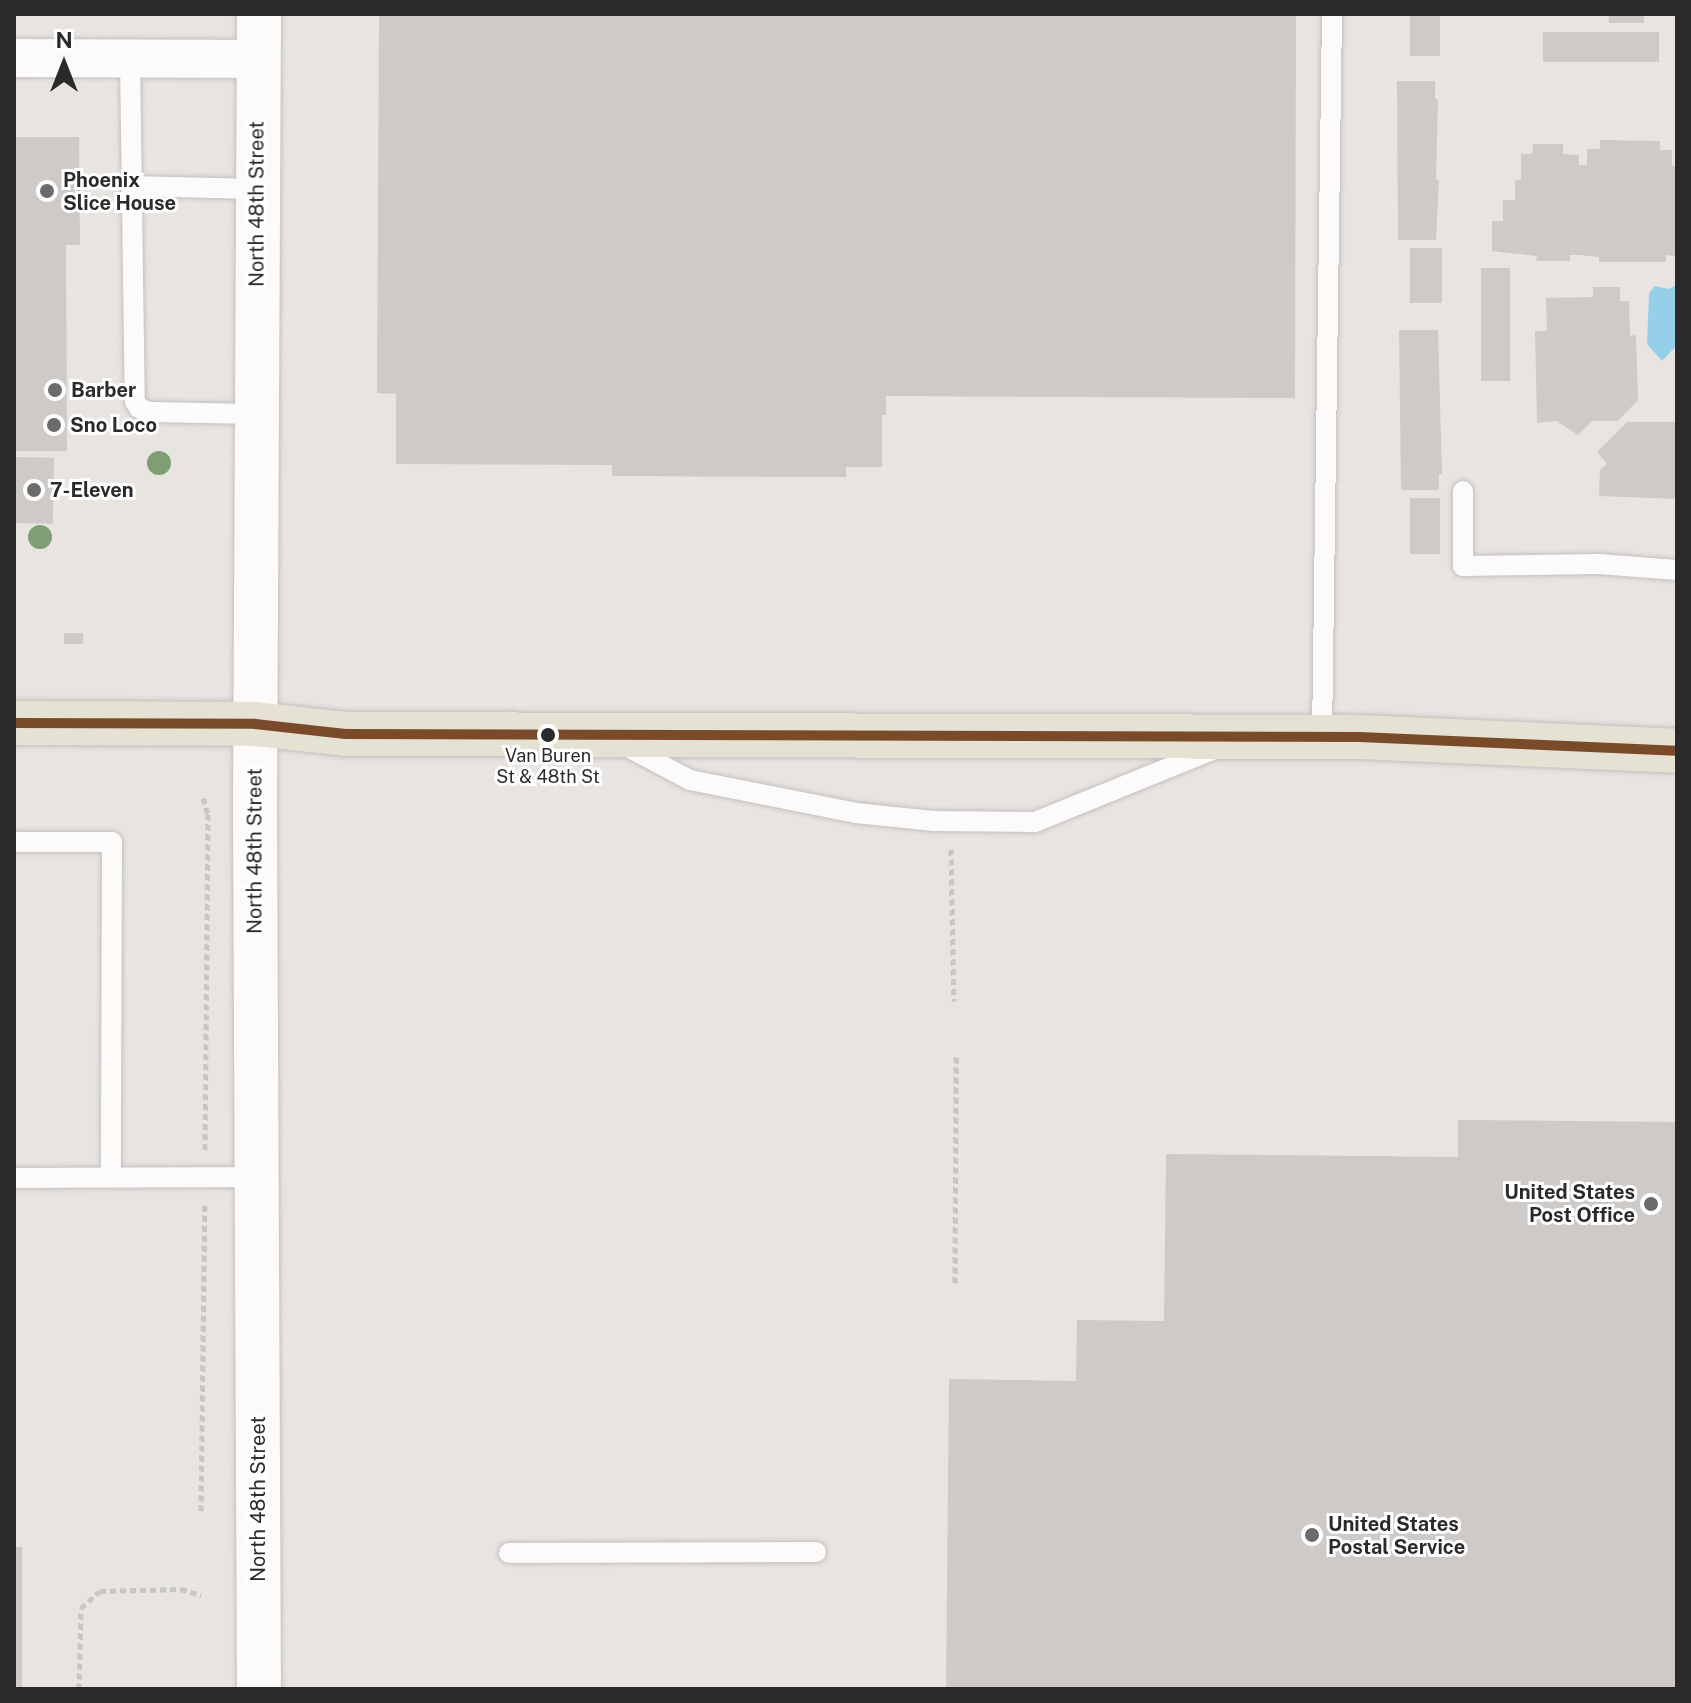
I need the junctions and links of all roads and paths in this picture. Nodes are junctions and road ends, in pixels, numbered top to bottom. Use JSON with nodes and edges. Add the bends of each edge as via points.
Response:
{"nodes":[{"id":1,"x":259,"y":14,"type":"edge"},
{"id":2,"x":1332,"y":14,"type":"edge"},
{"id":3,"x":14,"y":58,"type":"edge"},
{"id":4,"x":130,"y":59,"type":"junction"},
{"id":5,"x":258,"y":59,"type":"junction"},
{"id":6,"x":131,"y":186,"type":"junction"},
{"id":7,"x":257,"y":189,"type":"junction"},
{"id":8,"x":257,"y":414,"type":"junction"},
{"id":9,"x":1463,"y":491,"type":"dead end"},
{"id":10,"x":1677,"y":570,"type":"edge"},
{"id":11,"x":14,"y":723,"type":"edge"},
{"id":12,"x":255,"y":724,"type":"junction"},
{"id":13,"x":604,"y":735,"type":"junction"},
{"id":14,"x":1243,"y":737,"type":"junction"},
{"id":15,"x":1322,"y":737,"type":"junction"},
{"id":16,"x":1677,"y":751,"type":"edge"},
{"id":17,"x":950,"y":840,"type":"dead end"},
{"id":18,"x":14,"y":842,"type":"edge"},
{"id":19,"x":954,"y":1001,"type":"dead end"},
{"id":20,"x":956,"y":1055,"type":"dead end"},
{"id":21,"x":111,"y":1177,"type":"junction"},
{"id":22,"x":256,"y":1177,"type":"junction"},
{"id":23,"x":14,"y":1178,"type":"edge"},
{"id":24,"x":955,"y":1283,"type":"dead end"},
{"id":25,"x":816,"y":1552,"type":"dead end"},
{"id":26,"x":509,"y":1553,"type":"dead end"},
{"id":27,"x":201,"y":1595,"type":"dead end"},
{"id":28,"x":79,"y":1689,"type":"edge"},
{"id":29,"x":259,"y":1689,"type":"edge"}],
"edges":[{"from":1,"to":5,"type":"street","name":"North 48th Street"},
{"from":2,"to":15,"type":"lane"},
{"from":3,"to":4,"type":"street"},
{"from":4,"to":5,"type":"street"},
{"from":4,"to":6,"type":"lane"},
{"from":5,"to":7,"type":"street","name":"North 48th Street"},
{"from":6,"to":7,"type":"lane"},
{"from":6,"to":8,"type":"lane","via":[[135,401],[149,412]]},
{"from":7,"to":8,"type":"street","name":"North 48th Street"},
{"from":8,"to":12,"type":"street","name":"North 48th Street"},
{"from":9,"to":10,"type":"lane","via":[[1463,566],[1599,564]]},
{"from":11,"to":12,"type":"main road"},
{"from":12,"to":13,"type":"main road","via":[[345,734]]},
{"from":12,"to":22,"type":"street","name":"North 48th Street"},
{"from":13,"to":14,"type":"main road"},
{"from":13,"to":14,"type":"lane","via":[[690,780],[856,813],[933,821],[1035,822]]},
{"from":14,"to":15,"type":"main road"},
{"from":15,"to":16,"type":"main road"},
{"from":17,"to":19,"type":"path"},
{"from":18,"to":21,"type":"lane","via":[[112,842]]},
{"from":20,"to":24,"type":"path"},
{"from":21,"to":22,"type":"lane"},
{"from":21,"to":23,"type":"lane"},
{"from":22,"to":29,"type":"street","name":"North 48th Street"},
{"from":25,"to":26,"type":"lane"},
{"from":27,"to":28,"type":"path","via":[[181,1589],[100,1591],[81,1608]]}]}
